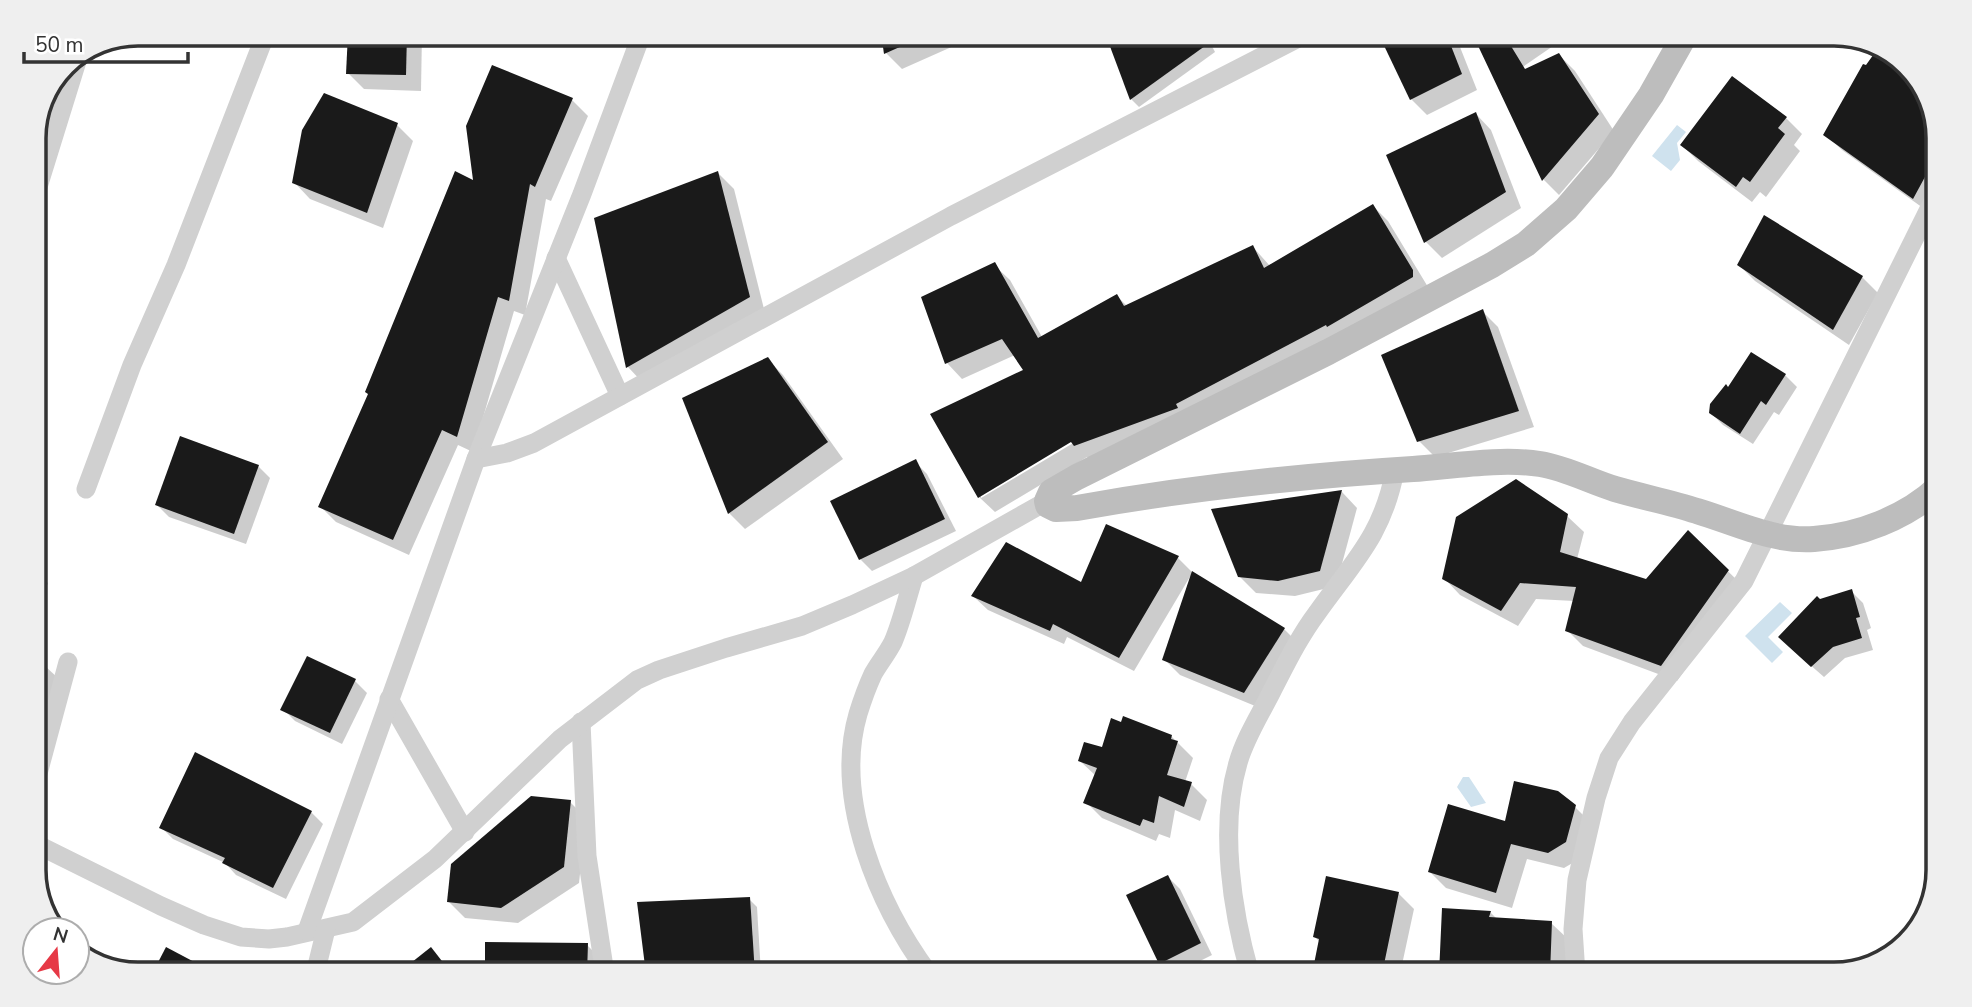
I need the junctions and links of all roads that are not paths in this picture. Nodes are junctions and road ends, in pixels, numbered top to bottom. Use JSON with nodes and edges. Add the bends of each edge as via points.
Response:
{"nodes":[{"id":1,"x":261,"y":46,"type":"edge"},
{"id":2,"x":637,"y":46,"type":"edge"},
{"id":3,"x":1283,"y":46,"type":"edge"},
{"id":4,"x":1679,"y":46,"type":"edge"},
{"id":5,"x":74,"y":70,"type":"edge"},
{"id":6,"x":46,"y":161,"type":"edge"},
{"id":7,"x":1926,"y":215,"type":"edge"},
{"id":8,"x":556,"y":258,"type":"junction"},
{"id":9,"x":620,"y":396,"type":"junction"},
{"id":10,"x":476,"y":459,"type":"junction"},
{"id":11,"x":1395,"y":470,"type":"junction"},
{"id":12,"x":86,"y":489,"type":"dead end"},
{"id":13,"x":1926,"y":497,"type":"edge"},
{"id":14,"x":1047,"y":501,"type":"junction"},
{"id":15,"x":1768,"y":534,"type":"junction"},
{"id":16,"x":914,"y":576,"type":"junction"},
{"id":17,"x":68,"y":662,"type":"dead end"},
{"id":18,"x":389,"y":699,"type":"junction"},
{"id":19,"x":581,"y":722,"type":"junction"},
{"id":20,"x":46,"y":744,"type":"edge"},
{"id":21,"x":466,"y":832,"type":"junction"},
{"id":22,"x":46,"y":850,"type":"edge"},
{"id":23,"x":317,"y":930,"type":"junction"},
{"id":24,"x":316,"y":962,"type":"edge"},
{"id":25,"x":603,"y":962,"type":"edge"},
{"id":26,"x":921,"y":962,"type":"edge"},
{"id":27,"x":1247,"y":962,"type":"edge"},
{"id":28,"x":1575,"y":962,"type":"edge"}],
"edges":[{"from":1,"to":12,"type":"street"},
{"from":2,"to":8,"type":"street"},
{"from":3,"to":9,"type":"street","via":[[951,216]]},
{"from":4,"to":14,"type":"street","via":[[1602,167],[1566,209],[1526,244],[1328,352],[1077,477],[1051,492]]},
{"from":5,"to":6,"type":"street"},
{"from":7,"to":15,"type":"street"},
{"from":8,"to":9,"type":"street"},
{"from":8,"to":10,"type":"street"},
{"from":9,"to":10,"type":"street","via":[[534,443]]},
{"from":10,"to":18,"type":"street"},
{"from":11,"to":14,"type":"street","via":[[1231,484],[1060,509]]},
{"from":11,"to":15,"type":"street","via":[[1537,463]]},
{"from":11,"to":27,"type":"street","via":[[1385,512],[1371,540],[1299,639],[1237,765],[1229,844],[1235,909]]},
{"from":13,"to":15,"type":"street","via":[[1887,521],[1844,535],[1812,539]]},
{"from":14,"to":16,"type":"street"},
{"from":15,"to":28,"type":"street","via":[[1732,599],[1632,722],[1609,758],[1577,880]]},
{"from":16,"to":19,"type":"street","via":[[802,626],[659,670],[625,688]]},
{"from":16,"to":26,"type":"street","via":[[896,633],[869,684],[857,719],[852,790],[873,871]]},
{"from":17,"to":20,"type":"street"},
{"from":18,"to":21,"type":"street"},
{"from":18,"to":23,"type":"street"},
{"from":19,"to":21,"type":"street"},
{"from":19,"to":25,"type":"street","via":[[587,856]]},
{"from":21,"to":23,"type":"street","via":[[353,922]]},
{"from":22,"to":23,"type":"street","via":[[204,925],[241,937],[287,937]]},
{"from":23,"to":24,"type":"street"}]}
